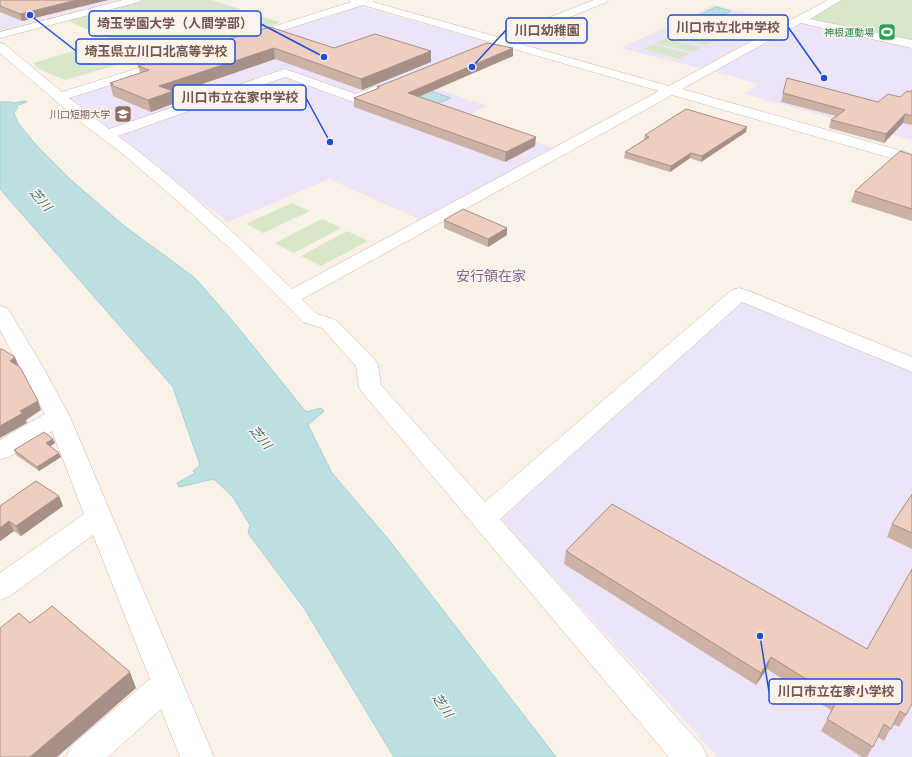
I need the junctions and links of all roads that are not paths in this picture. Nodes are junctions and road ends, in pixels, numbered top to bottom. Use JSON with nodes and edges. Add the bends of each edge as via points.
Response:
{"nodes":[{"id":1,"x":135,"y":0,"type":"edge"},
{"id":2,"x":603,"y":0,"type":"edge"},
{"id":3,"x":832,"y":0,"type":"edge"},
{"id":4,"x":362,"y":1,"type":"edge"},
{"id":5,"x":801,"y":20,"type":"junction"},
{"id":6,"x":0,"y":35,"type":"edge"},
{"id":7,"x":498,"y":41,"type":"junction"},
{"id":8,"x":234,"y":42,"type":"edge"},
{"id":9,"x":912,"y":44,"type":"edge"},
{"id":10,"x":0,"y":47,"type":"edge"},
{"id":11,"x":478,"y":48,"type":"edge"},
{"id":12,"x":181,"y":59,"type":"edge"},
{"id":13,"x":391,"y":86,"type":"edge"},
{"id":14,"x":672,"y":91,"type":"junction"},
{"id":15,"x":60,"y":97,"type":"junction"},
{"id":16,"x":107,"y":135,"type":"junction"},
{"id":17,"x":912,"y":159,"type":"edge"},
{"id":18,"x":290,"y":298,"type":"junction"},
{"id":19,"x":0,"y":312,"type":"edge"},
{"id":20,"x":9,"y":348,"type":"edge"},
{"id":21,"x":912,"y":365,"type":"edge"},
{"id":22,"x":58,"y":417,"type":"junction"},
{"id":23,"x":0,"y":451,"type":"edge"},
{"id":24,"x":99,"y":517,"type":"junction"},
{"id":25,"x":483,"y":519,"type":"junction"},
{"id":26,"x":0,"y":588,"type":"edge"},
{"id":27,"x":168,"y":683,"type":"junction"},
{"id":28,"x":83,"y":757,"type":"edge"},
{"id":29,"x":197,"y":757,"type":"edge"},
{"id":30,"x":690,"y":757,"type":"edge"}],
"edges":[{"from":1,"to":6,"type":"street"},
{"from":2,"to":7,"type":"street"},
{"from":3,"to":5,"type":"street"},
{"from":4,"to":7,"type":"street"},
{"from":4,"to":8,"type":"street"},
{"from":5,"to":9,"type":"street"},
{"from":5,"to":14,"type":"street"},
{"from":7,"to":11,"type":"street"},
{"from":7,"to":14,"type":"street"},
{"from":10,"to":15,"type":"street"},
{"from":12,"to":15,"type":"street"},
{"from":13,"to":16,"type":"street","via":[[356,99],[284,72]]},
{"from":14,"to":17,"type":"street"},
{"from":14,"to":18,"type":"street"},
{"from":15,"to":16,"type":"street"},
{"from":16,"to":18,"type":"street","via":[[241,249]]},
{"from":18,"to":25,"type":"street","via":[[310,318],[329,324],[367,365],[370,387]]},
{"from":19,"to":20,"type":"street"},
{"from":20,"to":22,"type":"street"},
{"from":21,"to":25,"type":"street","via":[[739,294]]},
{"from":22,"to":23,"type":"street"},
{"from":22,"to":24,"type":"street"},
{"from":24,"to":26,"type":"street"},
{"from":24,"to":27,"type":"street"},
{"from":25,"to":30,"type":"street"},
{"from":27,"to":28,"type":"street"},
{"from":27,"to":29,"type":"street"}]}
